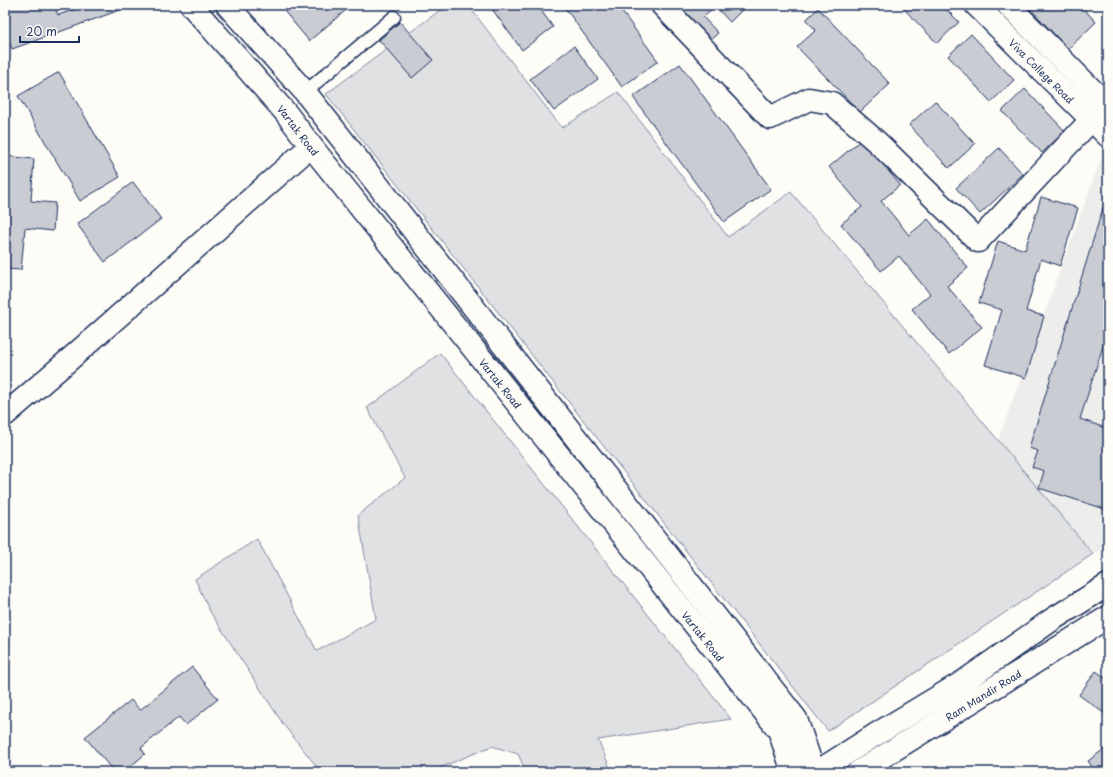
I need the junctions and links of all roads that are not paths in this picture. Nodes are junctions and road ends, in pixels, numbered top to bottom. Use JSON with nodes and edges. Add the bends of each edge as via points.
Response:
{"nodes":[{"id":1,"x":191,"y":5,"type":"edge"},
{"id":2,"x":227,"y":5,"type":"edge"},
{"id":3,"x":662,"y":5,"type":"edge"},
{"id":4,"x":976,"y":5,"type":"edge"},
{"id":5,"x":1008,"y":5,"type":"edge"},
{"id":6,"x":394,"y":17,"type":"dead end"},
{"id":7,"x":306,"y":92,"type":"junction"},
{"id":8,"x":1100,"y":113,"type":"edge"},
{"id":9,"x":1108,"y":136,"type":"edge"},
{"id":10,"x":310,"y":146,"type":"junction"},
{"id":11,"x":5,"y":415,"type":"edge"},
{"id":12,"x":1108,"y":585,"type":"edge"},
{"id":13,"x":1108,"y":617,"type":"edge"},
{"id":14,"x":793,"y":772,"type":"edge"},
{"id":15,"x":814,"y":772,"type":"edge"},
{"id":16,"x":818,"y":772,"type":"edge"},
{"id":17,"x":858,"y":772,"type":"edge"}],
"edges":[{"from":1,"to":10,"type":"street","name":"Vartak Road","via":[[286,113]]},
{"from":2,"to":7,"type":"street","name":"Vartak Road"},
{"from":3,"to":8,"type":"street","via":[[770,118],[809,99],[832,103],[877,142],[978,241]]},
{"from":4,"to":8,"type":"street","name":"Viva College Road"},
{"from":5,"to":8,"type":"street","name":"Viva College Road"},
{"from":6,"to":7,"type":"lane"},
{"from":7,"to":15,"type":"street","name":"Vartak Road","via":[[796,719]]},
{"from":8,"to":9,"type":"street","name":"Viva College Road"},
{"from":10,"to":11,"type":"street"},
{"from":10,"to":14,"type":"street","name":"Vartak Road","via":[[778,730]]},
{"from":12,"to":16,"type":"street","via":[[1053,619],[963,682]]},
{"from":13,"to":17,"type":"street","name":"Ram Mandir Road"}]}
